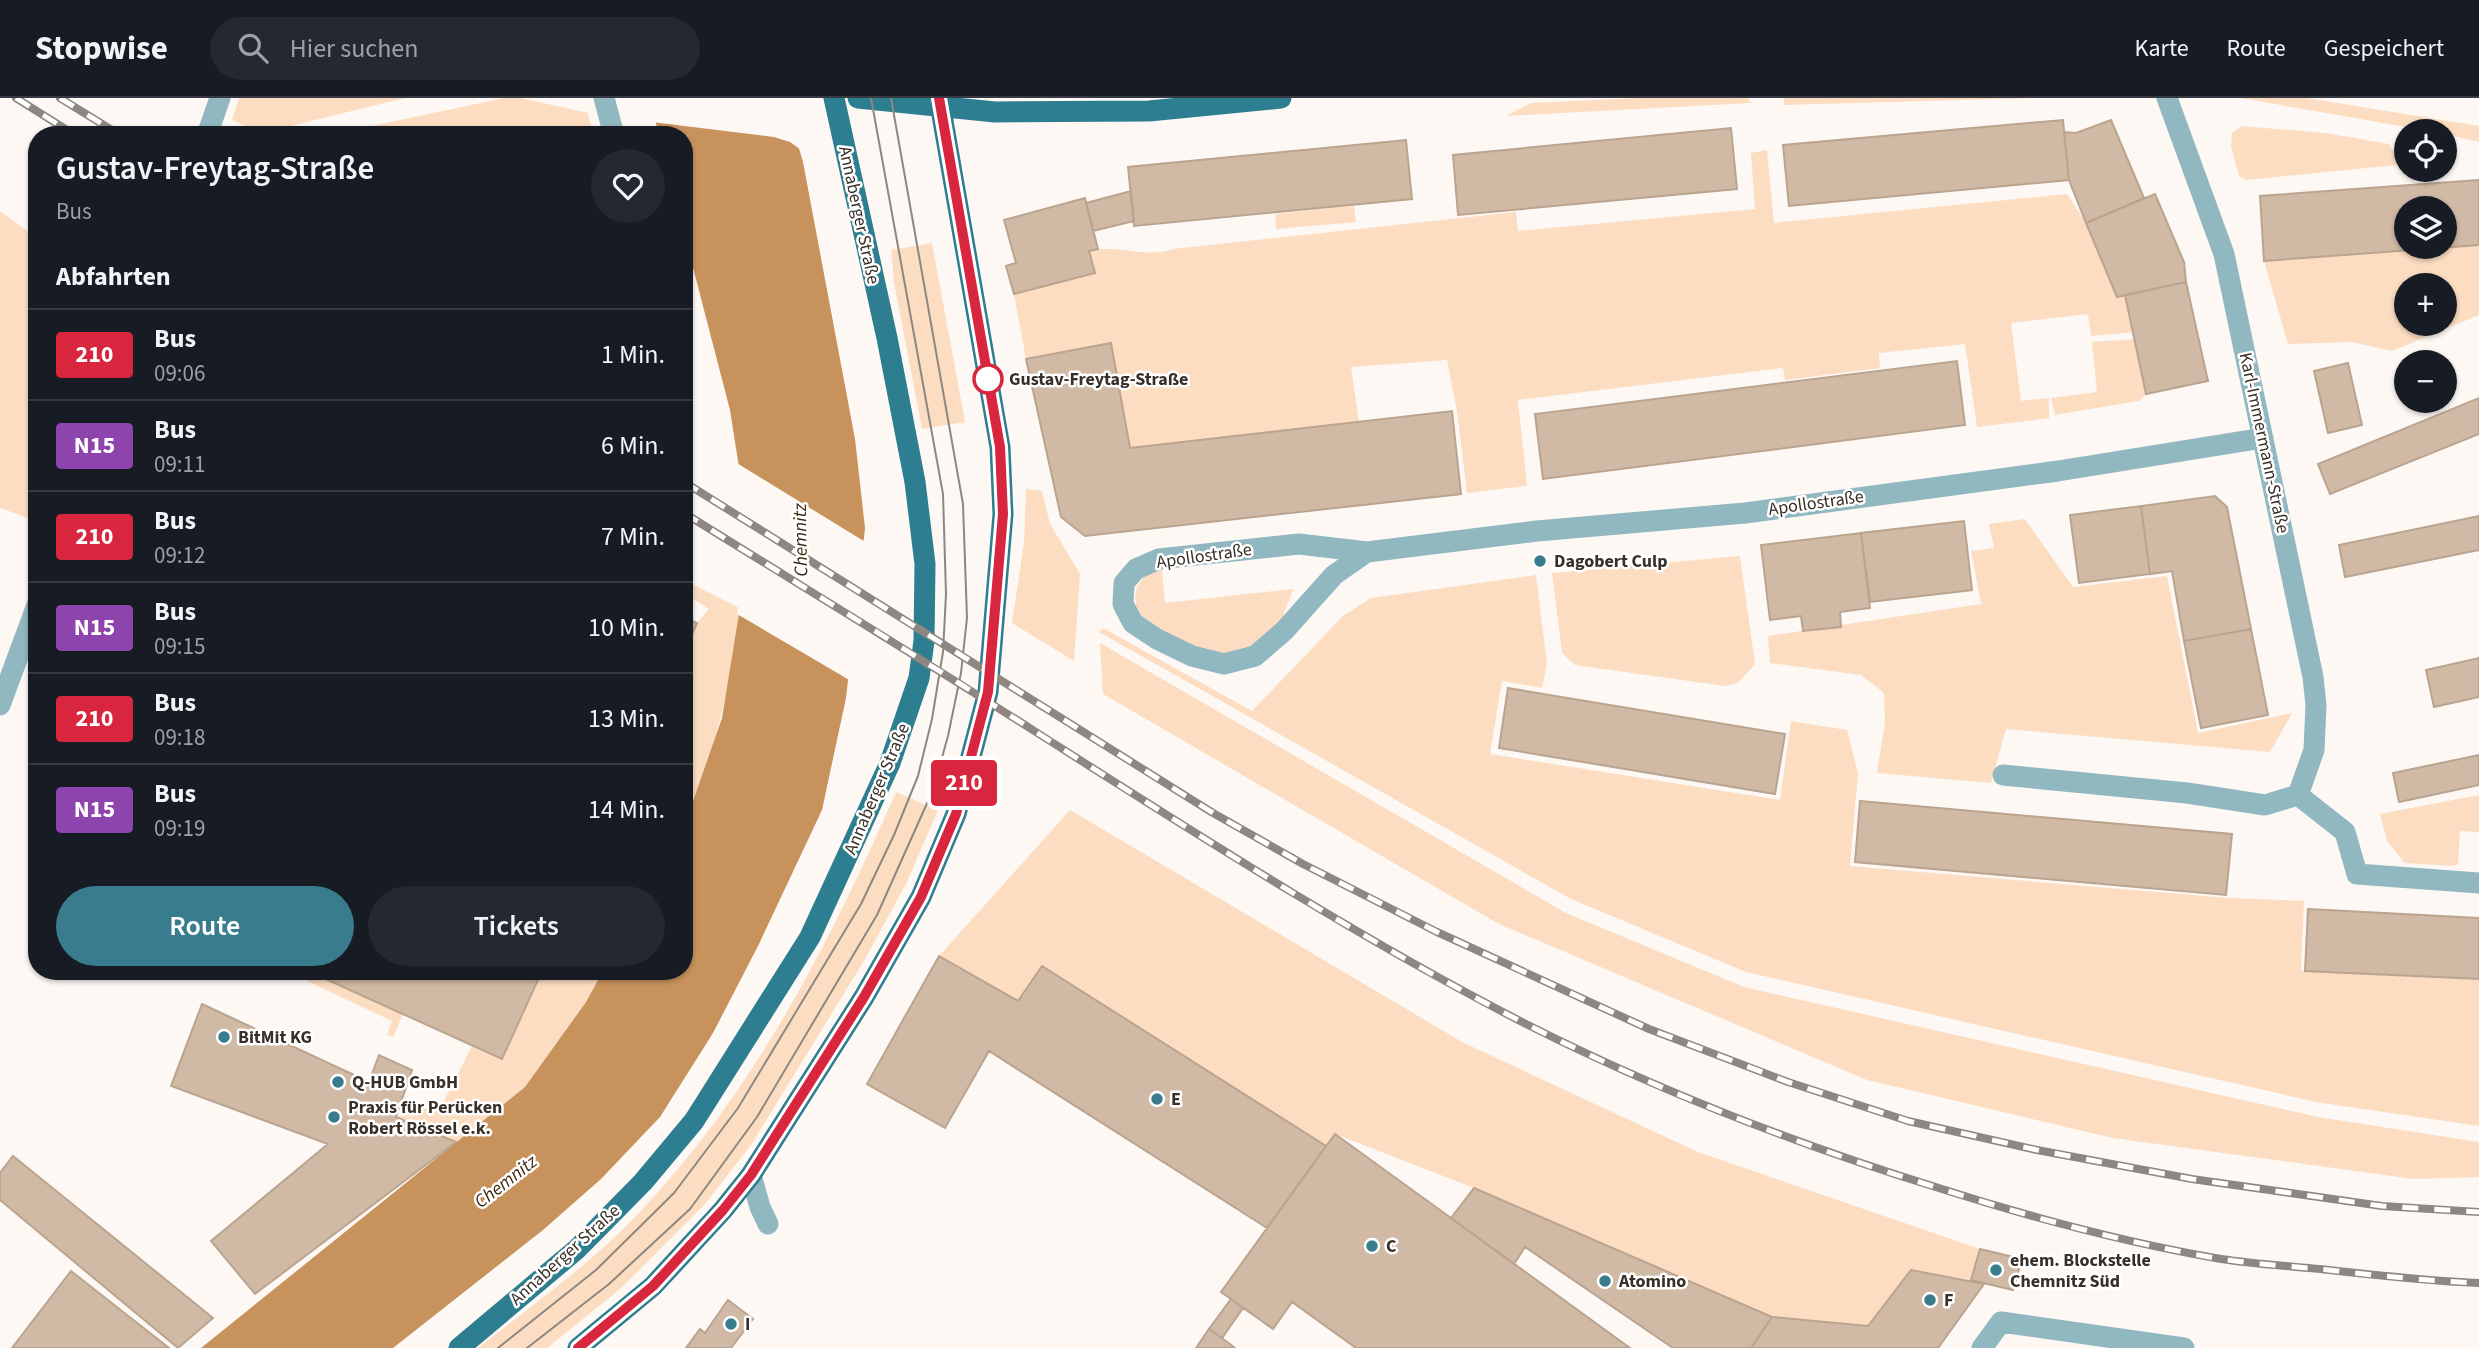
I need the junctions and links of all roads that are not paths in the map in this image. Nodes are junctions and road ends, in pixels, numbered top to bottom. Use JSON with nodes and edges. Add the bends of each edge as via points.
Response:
{"nodes":[{"id":1,"x":219,"y":98,"type":"edge"},
{"id":2,"x":604,"y":98,"type":"edge"},
{"id":3,"x":834,"y":98,"type":"edge"},
{"id":4,"x":858,"y":98,"type":"edge"},
{"id":5,"x":1281,"y":98,"type":"edge"},
{"id":6,"x":2167,"y":98,"type":"edge"},
{"id":7,"x":940,"y":103,"type":"edge"},
{"id":8,"x":209,"y":126,"type":"edge"},
{"id":9,"x":612,"y":126,"type":"edge"},
{"id":10,"x":2263,"y":438,"type":"junction"},
{"id":11,"x":1367,"y":552,"type":"junction"},
{"id":12,"x":28,"y":629,"type":"edge"},
{"id":13,"x":0,"y":705,"type":"edge"},
{"id":14,"x":2003,"y":775,"type":"dead end"},
{"id":15,"x":2298,"y":795,"type":"junction"},
{"id":16,"x":2479,"y":883,"type":"edge"},
{"id":17,"x":751,"y":1175,"type":"junction"},
{"id":18,"x":768,"y":1224,"type":"dead end"},
{"id":19,"x":459,"y":1348,"type":"edge"},
{"id":20,"x":578,"y":1348,"type":"edge"},
{"id":21,"x":1982,"y":1348,"type":"edge"},
{"id":22,"x":2184,"y":1348,"type":"edge"}],
"edges":[{"from":1,"to":8,"type":"street"},
{"from":2,"to":9,"type":"street"},
{"from":3,"to":19,"type":"main road","name":"Annaberger Straße","via":[[915,482],[925,564],[919,678],[891,763],[810,937],[694,1121],[643,1182],[577,1249]]},
{"from":4,"to":7,"type":"main road"},
{"from":5,"to":7,"type":"main road","via":[[1149,111],[995,111]]},
{"from":6,"to":10,"type":"street","name":"Karl-Immermann-Straße","via":[[2224,254]]},
{"from":7,"to":17,"type":"main road","via":[[1000,447],[1003,514],[988,692],[956,814],[921,897],[864,997]]},
{"from":10,"to":11,"type":"street","name":"Apollostraße","via":[[1759,511]]},
{"from":10,"to":15,"type":"street","name":"Karl-Immermann-Straße","via":[[2316,705],[2314,750]]},
{"from":11,"to":11,"type":"street","name":"Apollostraße","via":[[1299,544],[1159,559],[1136,569],[1124,583],[1123,604],[1133,623],[1157,639],[1192,656],[1224,664],[1255,656],[1334,575]]},
{"from":12,"to":13,"type":"street"},
{"from":14,"to":15,"type":"street","via":[[2265,805]]},
{"from":15,"to":16,"type":"street","via":[[2346,832],[2357,874]]},
{"from":17,"to":18,"type":"street"},
{"from":17,"to":20,"type":"main road","via":[[653,1286]]},
{"from":21,"to":22,"type":"street","via":[[2000,1322]]}]}
